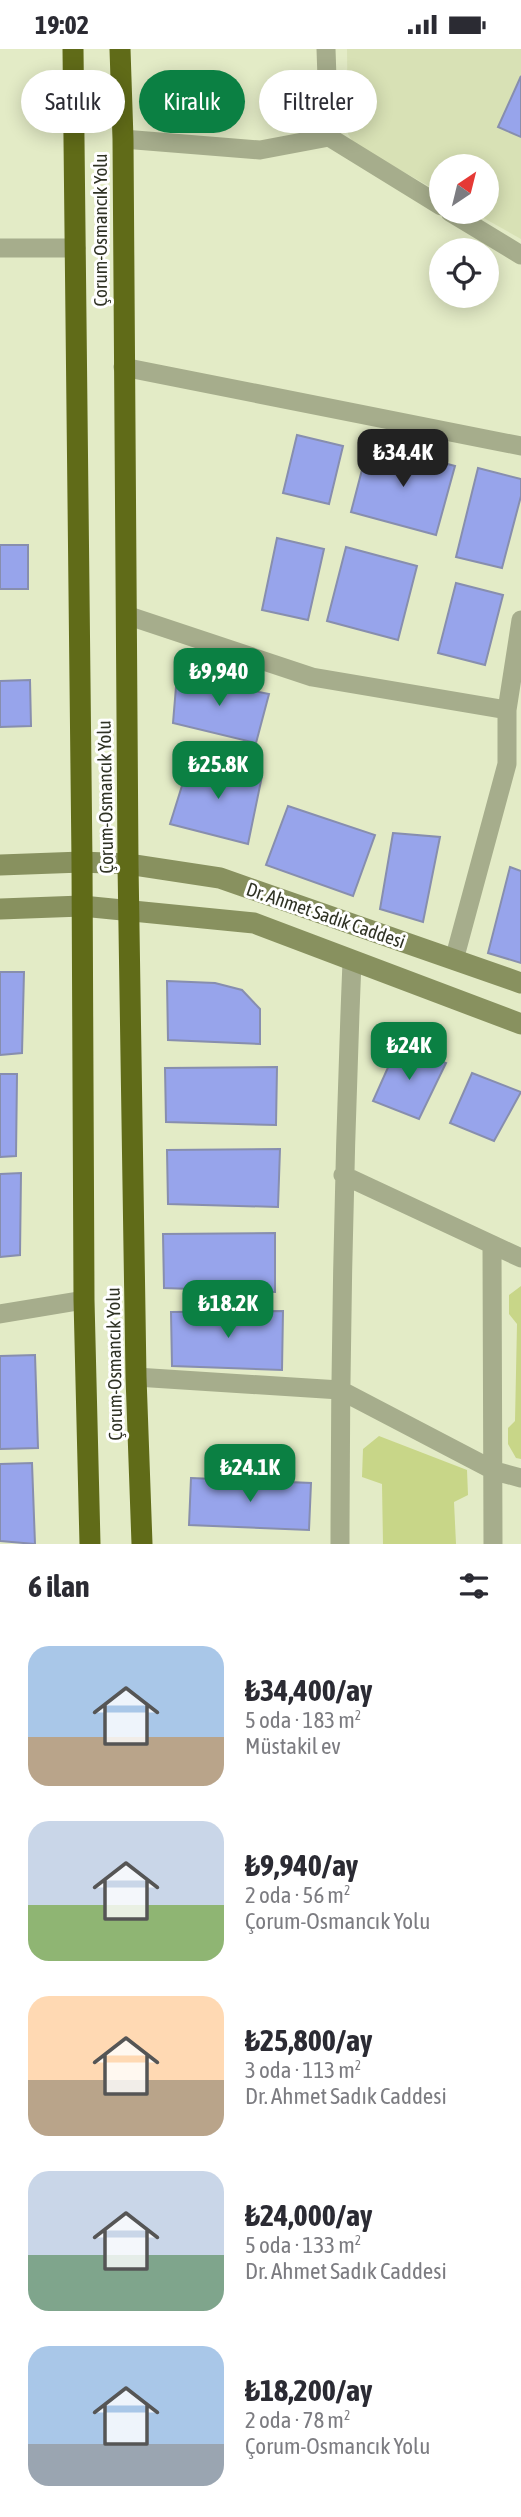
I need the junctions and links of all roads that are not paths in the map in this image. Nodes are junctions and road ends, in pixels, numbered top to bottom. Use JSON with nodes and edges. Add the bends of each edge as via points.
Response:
{"nodes":[{"id":1,"x":73,"y":49,"type":"edge"},
{"id":2,"x":120,"y":49,"type":"edge"},
{"id":3,"x":326,"y":49,"type":"edge"},
{"id":4,"x":329,"y":137,"type":"junction"},
{"id":5,"x":122,"y":139,"type":"junction"},
{"id":6,"x":429,"y":199,"type":"edge"},
{"id":7,"x":470,"y":224,"type":"edge"},
{"id":8,"x":0,"y":248,"type":"edge"},
{"id":9,"x":76,"y":248,"type":"junction"},
{"id":10,"x":521,"y":255,"type":"edge"},
{"id":11,"x":123,"y":367,"type":"junction"},
{"id":12,"x":521,"y":446,"type":"edge"},
{"id":13,"x":125,"y":615,"type":"junction"},
{"id":14,"x":521,"y":620,"type":"edge"},
{"id":15,"x":507,"y":710,"type":"junction"},
{"id":16,"x":514,"y":766,"type":"edge"},
{"id":17,"x":82,"y":862,"type":"junction"},
{"id":18,"x":128,"y":864,"type":"junction"},
{"id":19,"x":0,"y":865,"type":"edge"},
{"id":20,"x":82,"y":906,"type":"junction"},
{"id":21,"x":0,"y":909,"type":"edge"},
{"id":22,"x":130,"y":911,"type":"junction"},
{"id":23,"x":454,"y":960,"type":"junction"},
{"id":24,"x":352,"y":962,"type":"junction"},
{"id":25,"x":521,"y":983,"type":"edge"},
{"id":26,"x":521,"y":1024,"type":"edge"},
{"id":27,"x":343,"y":1175,"type":"junction"},
{"id":28,"x":492,"y":1246,"type":"junction"},
{"id":29,"x":521,"y":1258,"type":"edge"},
{"id":30,"x":84,"y":1300,"type":"junction"},
{"id":31,"x":0,"y":1314,"type":"edge"},
{"id":32,"x":136,"y":1377,"type":"junction"},
{"id":33,"x":340,"y":1391,"type":"junction"},
{"id":34,"x":495,"y":1471,"type":"junction"},
{"id":35,"x":521,"y":1478,"type":"edge"},
{"id":36,"x":90,"y":1544,"type":"edge"},
{"id":37,"x":142,"y":1544,"type":"edge"},
{"id":38,"x":340,"y":1544,"type":"edge"},
{"id":39,"x":493,"y":1544,"type":"edge"}],
"edges":[{"from":1,"to":9,"type":"highway","name":"Çorum-Osmancık Yolu"},
{"from":2,"to":5,"type":"highway","name":"Çorum-Osmancık Yolu"},
{"from":3,"to":4,"type":"street"},
{"from":4,"to":5,"type":"street","via":[[260,150]]},
{"from":4,"to":6,"type":"street"},
{"from":5,"to":11,"type":"highway","name":"Çorum-Osmancık Yolu"},
{"from":7,"to":10,"type":"street"},
{"from":8,"to":9,"type":"street"},
{"from":9,"to":17,"type":"highway","name":"Çorum-Osmancık Yolu"},
{"from":11,"to":12,"type":"street"},
{"from":11,"to":13,"type":"highway","name":"Çorum-Osmancık Yolu"},
{"from":13,"to":15,"type":"street","via":[[312,677]]},
{"from":13,"to":18,"type":"highway","name":"Çorum-Osmancık Yolu"},
{"from":14,"to":15,"type":"street"},
{"from":15,"to":16,"type":"street"},
{"from":16,"to":23,"type":"street"},
{"from":17,"to":18,"type":"street","name":"Dr. Ahmet Sadık Caddesi"},
{"from":17,"to":19,"type":"street","name":"Dr. Ahmet Sadık Caddesi"},
{"from":17,"to":20,"type":"highway","name":"Çorum-Osmancık Yolu"},
{"from":18,"to":22,"type":"highway","name":"Çorum-Osmancık Yolu"},
{"from":18,"to":23,"type":"street","name":"Dr. Ahmet Sadık Caddesi","via":[[220,878]]},
{"from":20,"to":21,"type":"street","name":"Dr. Ahmet Sadık Caddesi"},
{"from":20,"to":22,"type":"street","name":"Dr. Ahmet Sadık Caddesi"},
{"from":20,"to":30,"type":"highway","name":"Çorum-Osmancık Yolu"},
{"from":22,"to":24,"type":"street","name":"Dr. Ahmet Sadık Caddesi","via":[[254,923]]},
{"from":22,"to":32,"type":"highway","name":"Çorum-Osmancık Yolu"},
{"from":23,"to":25,"type":"street","name":"Dr. Ahmet Sadık Caddesi"},
{"from":24,"to":26,"type":"street","name":"Dr. Ahmet Sadık Caddesi"},
{"from":24,"to":27,"type":"street"},
{"from":27,"to":28,"type":"street"},
{"from":27,"to":33,"type":"street"},
{"from":28,"to":29,"type":"street"},
{"from":28,"to":34,"type":"street"},
{"from":30,"to":31,"type":"street"},
{"from":30,"to":36,"type":"highway","name":"Çorum-Osmancık Yolu"},
{"from":32,"to":33,"type":"street"},
{"from":32,"to":37,"type":"highway","name":"Çorum-Osmancık Yolu"},
{"from":33,"to":34,"type":"street"},
{"from":33,"to":38,"type":"street"},
{"from":34,"to":35,"type":"street"},
{"from":34,"to":39,"type":"street"}]}
